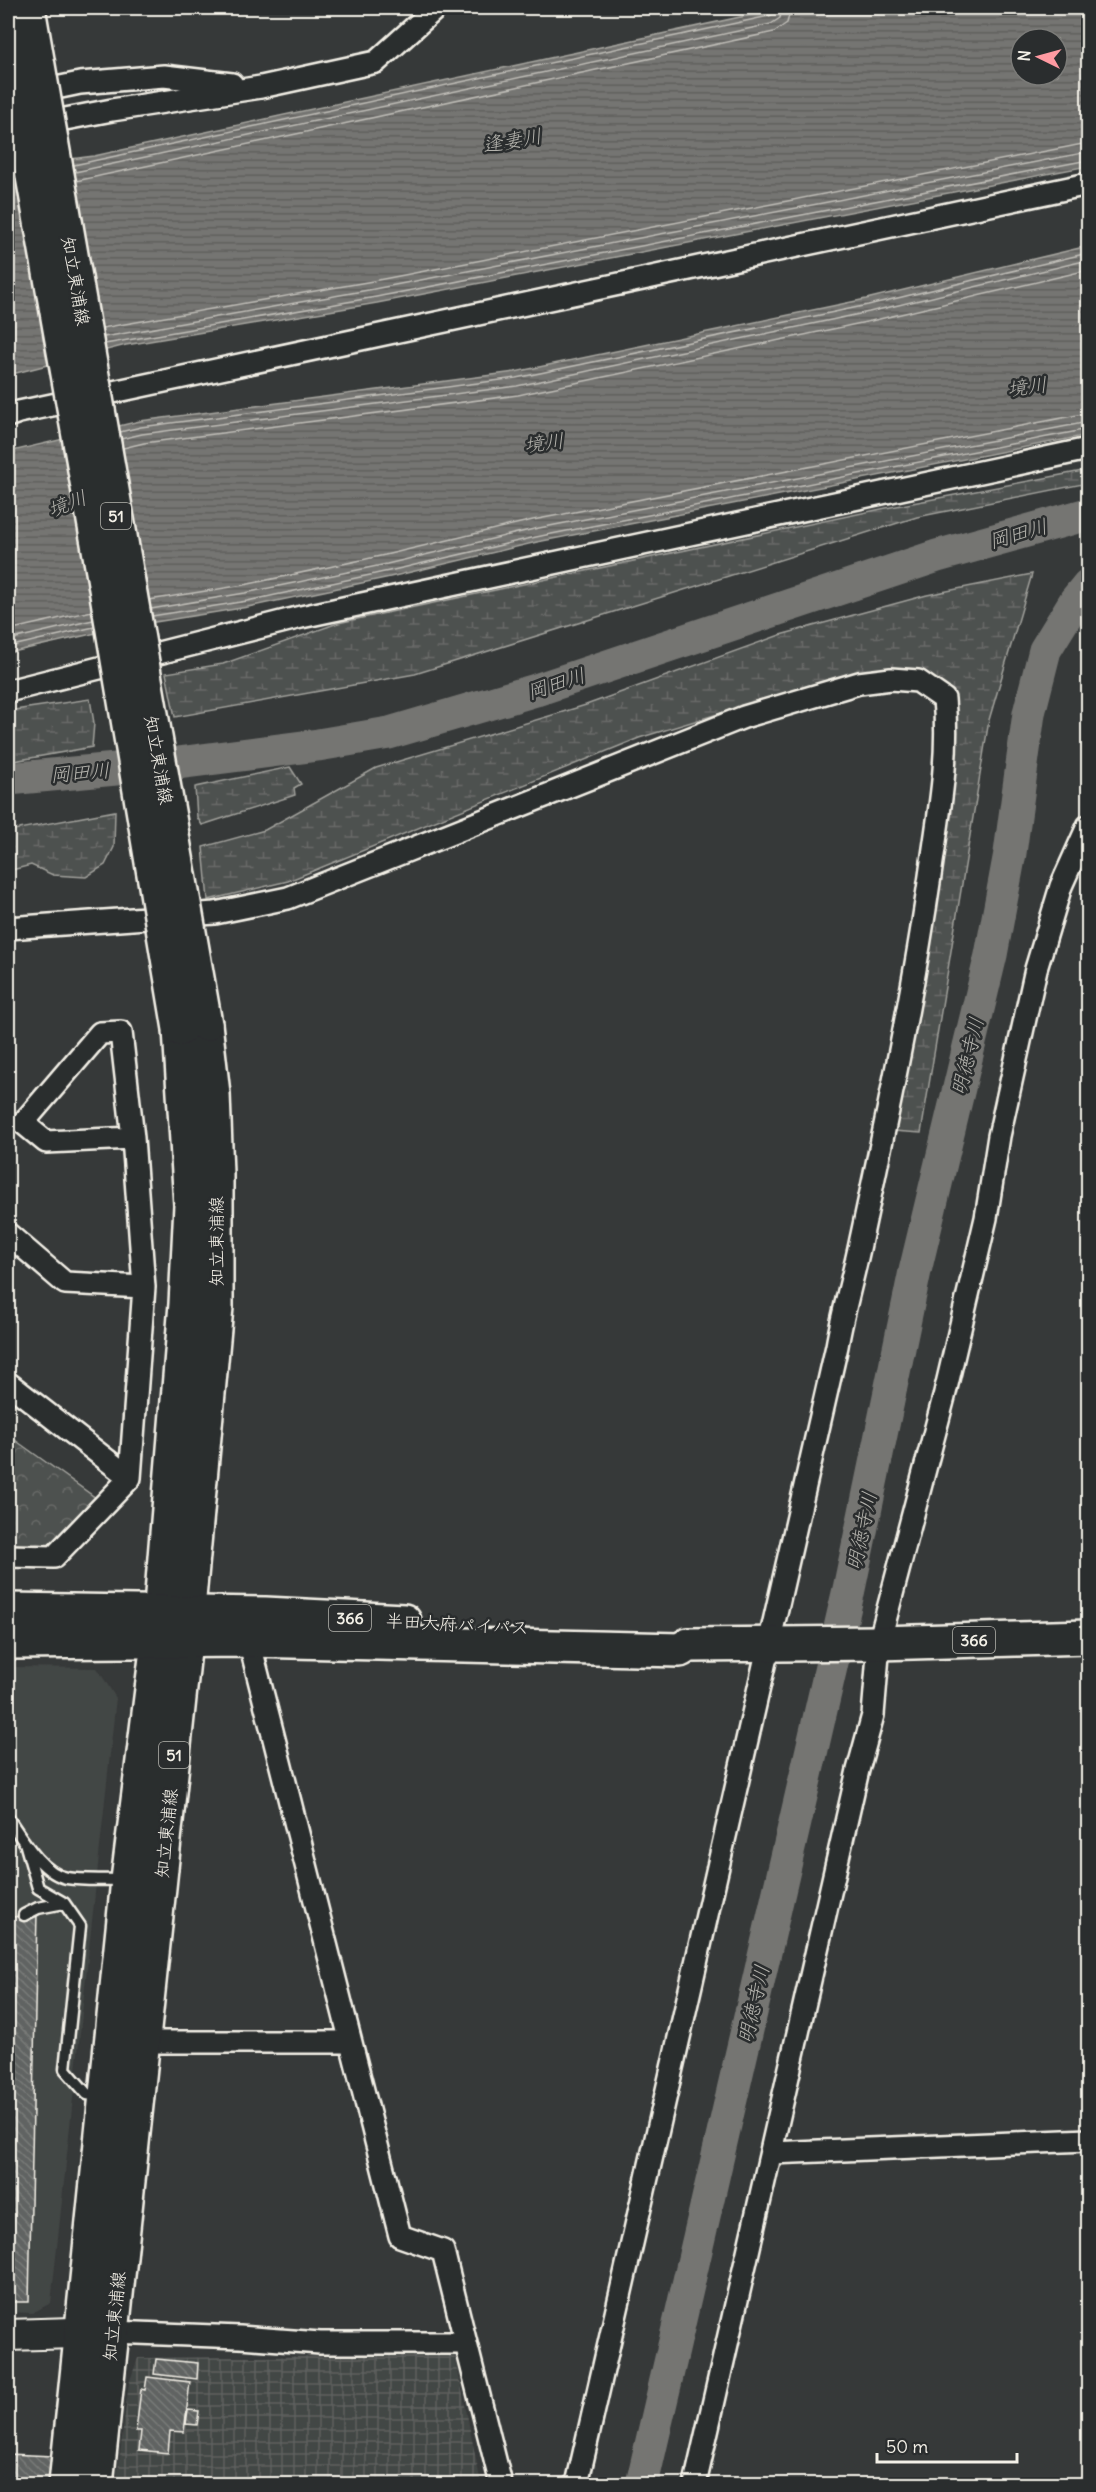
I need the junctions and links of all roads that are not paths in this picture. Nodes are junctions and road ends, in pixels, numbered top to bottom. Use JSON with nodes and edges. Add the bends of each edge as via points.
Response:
{"nodes":[{"id":1,"x":28,"y":8,"type":"edge"},
{"id":2,"x":436,"y":8,"type":"edge"},
{"id":3,"x":8,"y":35,"type":"edge"},
{"id":4,"x":261,"y":87,"type":"junction"},
{"id":5,"x":8,"y":99,"type":"edge"},
{"id":6,"x":8,"y":130,"type":"edge"},
{"id":7,"x":1089,"y":184,"type":"edge"},
{"id":8,"x":8,"y":417,"type":"edge"},
{"id":9,"x":1089,"y":449,"type":"edge"},
{"id":10,"x":8,"y":691,"type":"edge"},
{"id":11,"x":1089,"y":826,"type":"edge"},
{"id":12,"x":8,"y":928,"type":"edge"},
{"id":13,"x":193,"y":1026,"type":"junction"},
{"id":14,"x":133,"y":1138,"type":"junction"},
{"id":15,"x":8,"y":1234,"type":"edge"},
{"id":16,"x":144,"y":1287,"type":"junction"},
{"id":17,"x":8,"y":1383,"type":"edge"},
{"id":18,"x":129,"y":1478,"type":"junction"},
{"id":19,"x":8,"y":1556,"type":"edge"},
{"id":20,"x":8,"y":1610,"type":"edge"},
{"id":21,"x":173,"y":1627,"type":"junction"},
{"id":22,"x":1089,"y":1636,"type":"edge"},
{"id":23,"x":249,"y":1640,"type":"junction"},
{"id":24,"x":8,"y":1642,"type":"edge"},
{"id":25,"x":783,"y":1644,"type":"junction"},
{"id":26,"x":869,"y":1644,"type":"junction"},
{"id":27,"x":688,"y":1645,"type":"junction"},
{"id":28,"x":8,"y":1818,"type":"edge"},
{"id":29,"x":26,"y":1846,"type":"junction"},
{"id":30,"x":128,"y":1880,"type":"junction"},
{"id":31,"x":64,"y":1903,"type":"junction"},
{"id":32,"x":24,"y":1915,"type":"dead end"},
{"id":33,"x":144,"y":2042,"type":"junction"},
{"id":34,"x":350,"y":2042,"type":"junction"},
{"id":35,"x":107,"y":2097,"type":"junction"},
{"id":36,"x":1089,"y":2140,"type":"edge"},
{"id":37,"x":771,"y":2153,"type":"junction"},
{"id":38,"x":97,"y":2332,"type":"junction"},
{"id":39,"x":8,"y":2335,"type":"edge"},
{"id":40,"x":464,"y":2343,"type":"junction"},
{"id":41,"x":66,"y":2484,"type":"edge"},
{"id":42,"x":96,"y":2484,"type":"edge"},
{"id":43,"x":501,"y":2484,"type":"edge"},
{"id":44,"x":577,"y":2484,"type":"edge"},
{"id":45,"x":695,"y":2484,"type":"edge"}],
"edges":[{"from":1,"to":13,"type":"main road","name":"知立東浦線","number":"51","bridge":true},
{"from":2,"to":4,"type":"street","via":[[376,62]]},
{"from":3,"to":13,"type":"main road","name":"知立東浦線","number":"51","bridge":true,"via":[[109,605]]},
{"from":4,"to":5,"type":"street","via":[[164,76],[80,82]]},
{"from":4,"to":6,"type":"street"},
{"from":7,"to":8,"type":"street","via":[[181,376]]},
{"from":9,"to":10,"type":"street","via":[[301,617]]},
{"from":11,"to":26,"type":"street","via":[[1061,886],[1036,969],[999,1136],[987,1218],[944,1397]]},
{"from":12,"to":25,"type":"street","via":[[216,913],[288,898],[744,717],[859,683],[891,679],[918,681],[945,699],[942,792],[924,919],[898,1064],[844,1304]]},
{"from":13,"to":21,"type":"main road","name":"知立東浦線","number":"51","via":[[192,1205]]},
{"from":14,"to":14,"type":"street","via":[[46,1142],[23,1123],[100,1034],[122,1032]]},
{"from":14,"to":16,"type":"street"},
{"from":15,"to":16,"type":"street","via":[[65,1283]]},
{"from":16,"to":18,"type":"street"},
{"from":17,"to":18,"type":"street"},
{"from":18,"to":19,"type":"street","via":[[54,1557]]},
{"from":20,"to":21,"type":"main road","name":"半田大府パイパス","number":"366"},
{"from":21,"to":23,"type":"main road","name":"半田大府パイパス","number":"366"},
{"from":21,"to":24,"type":"main road","name":"半田大府パイパス","number":"366"},
{"from":21,"to":27,"type":"main road","name":"半田大府パイパス","number":"366","via":[[265,1614],[677,1636]]},
{"from":21,"to":30,"type":"main road","name":"知立東浦線","number":"51"},
{"from":21,"to":33,"type":"main road","name":"知立東浦線","number":"51"},
{"from":22,"to":26,"type":"main road","name":"半田大府パイパス","number":"366"},
{"from":23,"to":27,"type":"main road","name":"半田大府パイパス","number":"366","via":[[680,1650]]},
{"from":23,"to":34,"type":"street"},
{"from":25,"to":26,"type":"main road","name":"半田大府パイパス","number":"366"},
{"from":25,"to":27,"type":"main road","name":"半田大府パイパス","number":"366"},
{"from":25,"to":44,"type":"street"},
{"from":26,"to":37,"type":"street","via":[[873,1715]]},
{"from":28,"to":29,"type":"lane"},
{"from":29,"to":30,"type":"lane","via":[[64,1878]]},
{"from":29,"to":31,"type":"lane","via":[[38,1888]]},
{"from":30,"to":35,"type":"main road","name":"知立東浦線","number":"51"},
{"from":31,"to":32,"type":"lane"},
{"from":31,"to":35,"type":"lane","via":[[80,1926],[65,2069],[87,2094]]},
{"from":33,"to":34,"type":"street"},
{"from":33,"to":38,"type":"main road","name":"知立東浦線","number":"51"},
{"from":34,"to":40,"type":"street","via":[[400,2236],[443,2251]]},
{"from":35,"to":38,"type":"main road","name":"知立東浦線","number":"51"},
{"from":36,"to":37,"type":"street"},
{"from":37,"to":45,"type":"street"},
{"from":38,"to":39,"type":"street"},
{"from":38,"to":40,"type":"street","via":[[320,2343]]},
{"from":38,"to":41,"type":"main road","name":"知立東浦線","number":"51"},
{"from":38,"to":42,"type":"main road","name":"知立東浦線","number":"51"},
{"from":40,"to":43,"type":"street"}]}
